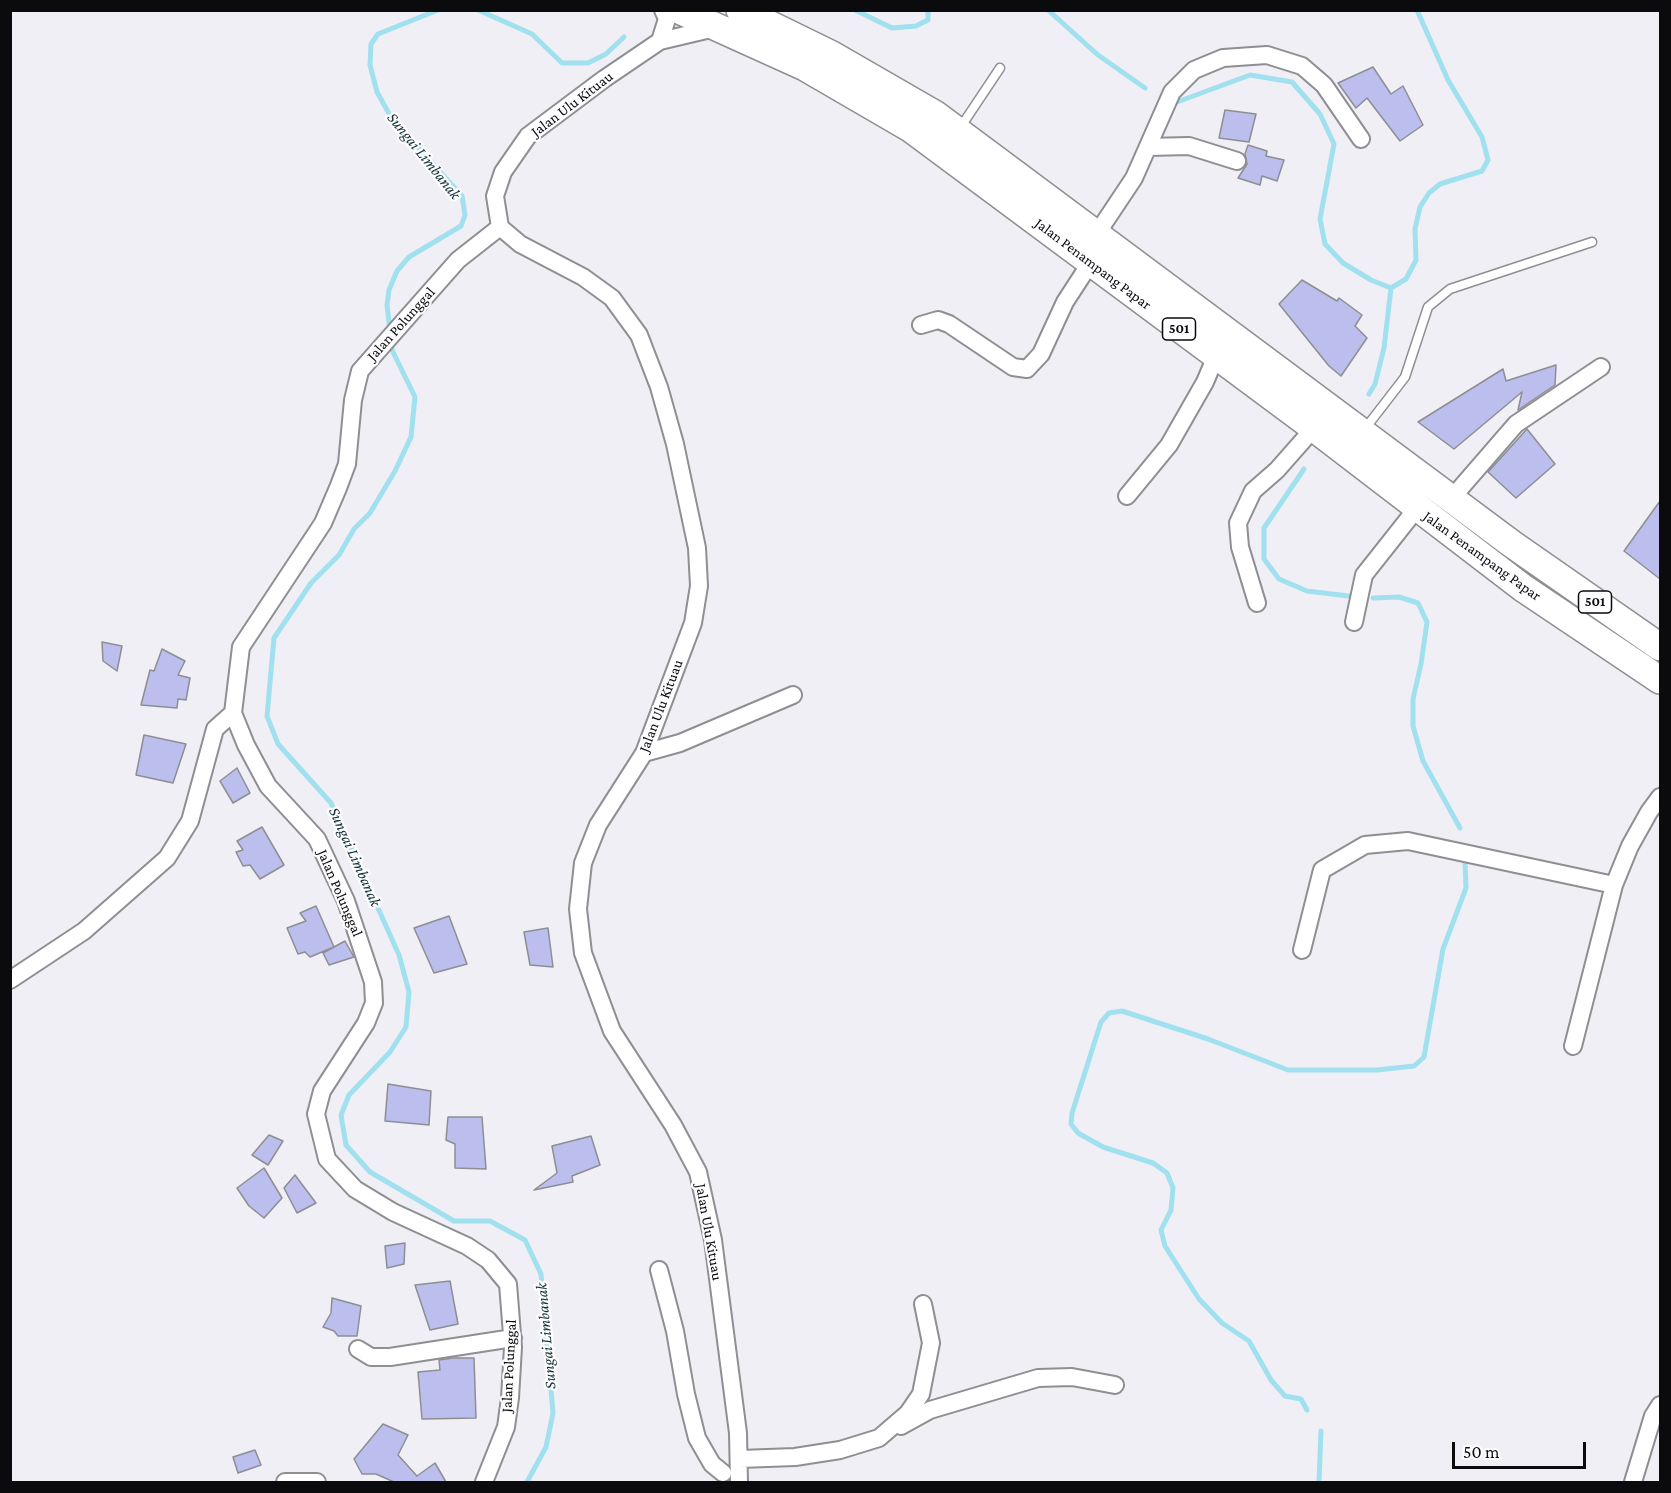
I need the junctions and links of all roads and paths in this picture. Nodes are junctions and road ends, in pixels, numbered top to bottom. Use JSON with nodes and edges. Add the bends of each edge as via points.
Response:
{"nodes":[{"id":1,"x":663,"y":10,"type":"edge"},
{"id":2,"x":679,"y":10,"type":"edge"},
{"id":3,"x":740,"y":10,"type":"edge"},
{"id":4,"x":718,"y":28,"type":"junction"},
{"id":5,"x":660,"y":40,"type":"junction"},
{"id":6,"x":1000,"y":68,"type":"dead end"},
{"id":7,"x":958,"y":131,"type":"junction"},
{"id":8,"x":1361,"y":139,"type":"dead end"},
{"id":9,"x":1148,"y":147,"type":"junction"},
{"id":10,"x":1237,"y":161,"type":"dead end"},
{"id":11,"x":500,"y":227,"type":"junction"},
{"id":12,"x":1096,"y":235,"type":"junction"},
{"id":13,"x":1592,"y":242,"type":"dead end"},
{"id":14,"x":1090,"y":262,"type":"junction"},
{"id":15,"x":921,"y":325,"type":"dead end"},
{"id":16,"x":1216,"y":356,"type":"junction"},
{"id":17,"x":1601,"y":367,"type":"dead end"},
{"id":18,"x":1314,"y":428,"type":"junction"},
{"id":19,"x":1362,"y":432,"type":"junction"},
{"id":20,"x":1388,"y":452,"type":"junction"},
{"id":21,"x":1396,"y":491,"type":"junction"},
{"id":22,"x":1127,"y":496,"type":"dead end"},
{"id":23,"x":1451,"y":499,"type":"junction"},
{"id":24,"x":1418,"y":508,"type":"junction"},
{"id":25,"x":1257,"y":603,"type":"dead end"},
{"id":26,"x":1354,"y":622,"type":"dead end"},
{"id":27,"x":1660,"y":647,"type":"edge"},
{"id":28,"x":1660,"y":680,"type":"edge"},
{"id":29,"x":793,"y":695,"type":"dead end"},
{"id":30,"x":233,"y":713,"type":"junction"},
{"id":31,"x":644,"y":753,"type":"junction"},
{"id":32,"x":1660,"y":797,"type":"edge"},
{"id":33,"x":1614,"y":885,"type":"junction"},
{"id":34,"x":1302,"y":950,"type":"dead end"},
{"id":35,"x":10,"y":980,"type":"edge"},
{"id":36,"x":1573,"y":1046,"type":"dead end"},
{"id":37,"x":659,"y":1270,"type":"dead end"},
{"id":38,"x":923,"y":1304,"type":"dead end"},
{"id":39,"x":513,"y":1338,"type":"junction"},
{"id":40,"x":358,"y":1349,"type":"dead end"},
{"id":41,"x":1116,"y":1385,"type":"dead end"},
{"id":42,"x":1660,"y":1405,"type":"edge"},
{"id":43,"x":879,"y":1438,"type":"junction"},
{"id":44,"x":740,"y":1469,"type":"edge"},
{"id":45,"x":719,"y":1478,"type":"edge"},
{"id":46,"x":285,"y":1482,"type":"edge"},
{"id":47,"x":317,"y":1482,"type":"edge"},
{"id":48,"x":484,"y":1482,"type":"edge"},
{"id":49,"x":1633,"y":1482,"type":"edge"}],
"edges":[{"from":1,"to":5,"type":"street","via":[[668,19]]},
{"from":2,"to":4,"type":"main road","name":"Jalan Penampang Papar","number":"501"},
{"from":3,"to":7,"type":"main road","name":"Jalan Penampang Papar","number":"501","via":[[832,55]]},
{"from":4,"to":5,"type":"street"},
{"from":4,"to":14,"type":"main road","name":"Jalan Penampang Papar","number":"501","via":[[806,67],[910,128]]},
{"from":5,"to":11,"type":"street","name":"Jalan Ulu Kituau","via":[[528,136],[498,182],[496,209]]},
{"from":6,"to":7,"type":"lane"},
{"from":7,"to":12,"type":"main road","name":"Jalan Penampang Papar","number":"501"},
{"from":8,"to":9,"type":"street","via":[[1324,85],[1302,66],[1267,55],[1223,58],[1194,70],[1172,92]]},
{"from":9,"to":10,"type":"street","via":[[1190,146]]},
{"from":9,"to":12,"type":"street","via":[[1134,178]]},
{"from":11,"to":30,"type":"street","name":"Jalan Polunggal","via":[[458,260],[360,371],[347,464],[339,488],[323,523],[241,647]]},
{"from":11,"to":31,"type":"street","name":"Jalan Ulu Kituau","via":[[520,244],[583,277],[612,298],[639,335],[675,444],[698,548],[699,586],[693,623]]},
{"from":12,"to":19,"type":"main road","name":"Jalan Penampang Papar","number":"501"},
{"from":13,"to":19,"type":"lane","via":[[1450,289],[1428,306],[1405,377]]},
{"from":14,"to":15,"type":"street","via":[[1065,302],[1041,354],[1027,369],[1013,367],[949,324],[938,320]]},
{"from":14,"to":16,"type":"main road","name":"Jalan Penampang Papar","number":"501"},
{"from":16,"to":18,"type":"main road","name":"Jalan Penampang Papar","number":"501"},
{"from":16,"to":22,"type":"street","via":[[1169,445]]},
{"from":17,"to":23,"type":"street","via":[[1516,424]]},
{"from":18,"to":21,"type":"main road","name":"Jalan Penampang Papar","number":"501"},
{"from":18,"to":25,"type":"street","via":[[1253,491],[1238,523],[1240,547]]},
{"from":19,"to":20,"type":"main road","name":"Jalan Penampang Papar","number":"501"},
{"from":20,"to":21,"type":"main road","via":[[1381,463]]},
{"from":20,"to":23,"type":"main road","name":"Jalan Penampang Papar","number":"501"},
{"from":21,"to":24,"type":"main road","name":"Jalan Penampang Papar","number":"501"},
{"from":23,"to":27,"type":"main road","name":"Jalan Penampang Papar","number":"501"},
{"from":24,"to":26,"type":"street","via":[[1364,575]]},
{"from":24,"to":28,"type":"main road","name":"Jalan Penampang Papar","number":"501","via":[[1523,588]]},
{"from":29,"to":31,"type":"street","via":[[680,743]]},
{"from":30,"to":35,"type":"street","via":[[211,738],[205,772],[179,843],[110,912]]},
{"from":30,"to":39,"type":"street","name":"Jalan Polunggal","via":[[268,786],[317,839],[346,901],[373,982],[374,1003],[366,1023],[322,1091],[316,1114],[327,1159],[356,1189],[488,1260],[508,1284]]},
{"from":31,"to":44,"type":"street","name":"Jalan Ulu Kituau","via":[[598,825],[583,862],[578,909],[583,953],[612,1031],[674,1125],[698,1172],[713,1240]]},
{"from":32,"to":33,"type":"street","via":[[1630,846]]},
{"from":33,"to":34,"type":"street","via":[[1408,841],[1365,845],[1322,870]]},
{"from":33,"to":36,"type":"street"},
{"from":37,"to":45,"type":"street","via":[[697,1438]]},
{"from":38,"to":43,"type":"street","via":[[931,1343],[921,1394],[909,1413]]},
{"from":39,"to":40,"type":"street","via":[[390,1357],[371,1357]]},
{"from":39,"to":48,"type":"street","name":"Jalan Polunggal","via":[[506,1427]]},
{"from":41,"to":43,"type":"street","via":[[1072,1377],[1038,1378],[930,1410]]},
{"from":42,"to":49,"type":"street"},
{"from":43,"to":44,"type":"street","via":[[840,1450]]},
{"from":44,"to":45,"type":"street"},
{"from":46,"to":47,"type":"street"}]}
